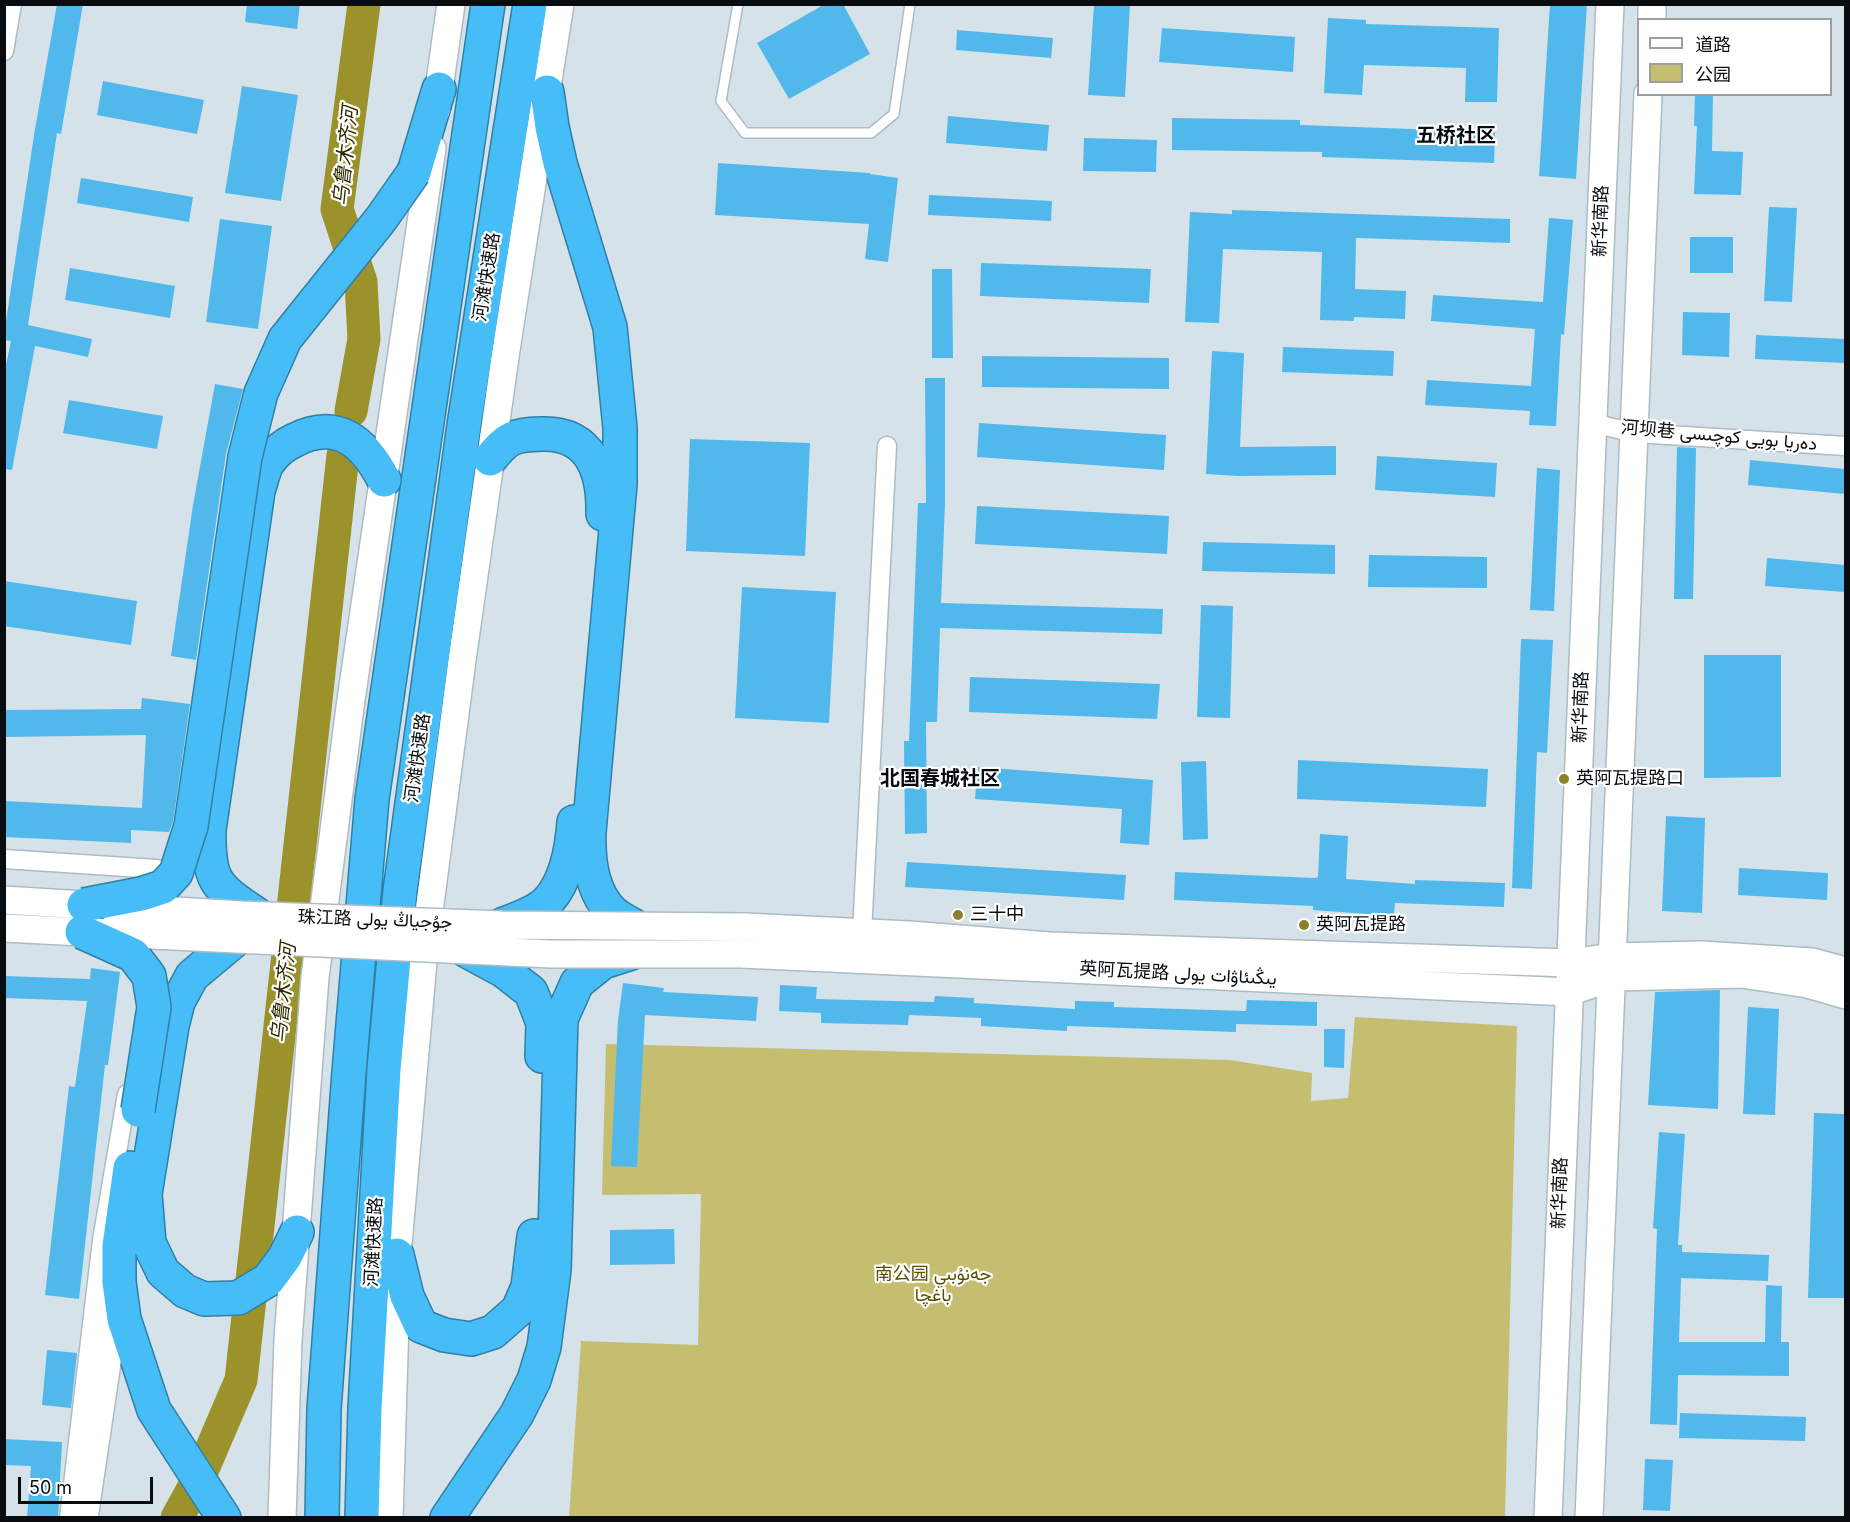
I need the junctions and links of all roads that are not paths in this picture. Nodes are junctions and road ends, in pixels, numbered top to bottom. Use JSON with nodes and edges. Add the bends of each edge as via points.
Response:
{"nodes":[{"id":1,"x":12,"y":4,"type":"edge"},
{"id":2,"x":451,"y":4,"type":"edge"},
{"id":3,"x":488,"y":4,"type":"edge"},
{"id":4,"x":530,"y":4,"type":"edge"},
{"id":5,"x":560,"y":4,"type":"edge"},
{"id":6,"x":738,"y":4,"type":"edge"},
{"id":7,"x":910,"y":4,"type":"edge"},
{"id":8,"x":1610,"y":4,"type":"edge"},
{"id":9,"x":4,"y":51,"type":"edge"},
{"id":10,"x":439,"y":89,"type":"junction"},
{"id":11,"x":546,"y":92,"type":"junction"},
{"id":12,"x":1648,"y":96,"type":"edge"},
{"id":13,"x":1592,"y":423,"type":"junction"},
{"id":14,"x":1635,"y":433,"type":"junction"},
{"id":15,"x":886,"y":446,"type":"dead end"},
{"id":16,"x":1845,"y":446,"type":"edge"},
{"id":17,"x":490,"y":459,"type":"junction"},
{"id":18,"x":384,"y":480,"type":"junction"},
{"id":19,"x":610,"y":534,"type":"junction"},
{"id":20,"x":4,"y":859,"type":"edge"},
{"id":21,"x":4,"y":900,"type":"edge"},
{"id":22,"x":259,"y":916,"type":"junction"},
{"id":23,"x":83,"y":918,"type":"junction"},
{"id":24,"x":502,"y":925,"type":"junction"},
{"id":25,"x":745,"y":927,"type":"joint"},
{"id":26,"x":4,"y":928,"type":"edge"},
{"id":27,"x":862,"y":933,"type":"junction"},
{"id":28,"x":235,"y":939,"type":"junction"},
{"id":29,"x":633,"y":940,"type":"junction"},
{"id":30,"x":467,"y":951,"type":"junction"},
{"id":31,"x":742,"y":954,"type":"joint"},
{"id":32,"x":1570,"y":963,"type":"junction"},
{"id":33,"x":1612,"y":967,"type":"junction"},
{"id":34,"x":1845,"y":971,"type":"edge"},
{"id":35,"x":1569,"y":992,"type":"junction"},
{"id":36,"x":1845,"y":995,"type":"edge"},
{"id":37,"x":148,"y":1114,"type":"junction"},
{"id":38,"x":297,"y":1232,"type":"junction"},
{"id":39,"x":544,"y":1240,"type":"junction"},
{"id":40,"x":397,"y":1255,"type":"junction"},
{"id":41,"x":119,"y":1281,"type":"junction"},
{"id":42,"x":217,"y":1507,"type":"edge"},
{"id":43,"x":69,"y":1518,"type":"edge"},
{"id":44,"x":84,"y":1518,"type":"edge"},
{"id":45,"x":282,"y":1518,"type":"edge"},
{"id":46,"x":322,"y":1518,"type":"edge"},
{"id":47,"x":362,"y":1518,"type":"edge"},
{"id":48,"x":389,"y":1518,"type":"edge"},
{"id":49,"x":447,"y":1518,"type":"edge"},
{"id":50,"x":1548,"y":1518,"type":"edge"},
{"id":51,"x":1589,"y":1518,"type":"edge"}],
"edges":[{"from":1,"to":9,"type":"street"},
{"from":2,"to":10,"type":"street"},
{"from":3,"to":46,"type":"highway","name":"河滩快速路","via":[[372,799],[324,1409]]},
{"from":4,"to":47,"type":"highway","name":"河滩快速路","via":[[464,425],[400,891],[383,1081]]},
{"from":5,"to":11,"type":"street"},
{"from":6,"to":7,"type":"lane","via":[[721,101],[745,133],[871,133],[894,114]]},
{"from":8,"to":13,"type":"street","name":"新华南路"},
{"from":10,"to":18,"type":"street"},
{"from":10,"to":23,"type":"highway","bridge":true,"via":[[414,172],[285,339],[261,393],[245,457],[191,826],[176,873],[163,887]]},
{"from":11,"to":17,"type":"street"},
{"from":11,"to":19,"type":"highway","via":[[560,163],[610,327],[620,428],[620,484]]},
{"from":12,"to":14,"type":"street"},
{"from":13,"to":14,"type":"street","name":"河坝巷 دەريا بويى كوچىسى"},
{"from":13,"to":32,"type":"street","name":"新华南路"},
{"from":14,"to":16,"type":"street","name":"河坝巷 دەريا بويى كوچىسى"},
{"from":14,"to":33,"type":"street"},
{"from":15,"to":27,"type":"street"},
{"from":17,"to":19,"type":"highway","via":[[505,441],[522,434],[570,437],[592,459]]},
{"from":17,"to":40,"type":"street","via":[[424,950]]},
{"from":18,"to":22,"type":"highway","via":[[366,451],[337,431],[308,433],[277,452],[267,465],[258,491],[208,858],[212,876],[230,896]]},
{"from":18,"to":38,"type":"street","via":[[315,976]]},
{"from":19,"to":24,"type":"highway","via":[[572,848],[561,880],[547,902]]},
{"from":19,"to":29,"type":"highway","via":[[588,857],[600,896]]},
{"from":20,"to":43,"type":"street","via":[[157,869],[131,1071],[102,1240]]},
{"from":21,"to":23,"type":"street","name":"珠江路 جۇجياڭ يولى"},
{"from":22,"to":23,"type":"street","name":"珠江路 جۇجياڭ يولى","bridge":true},
{"from":22,"to":24,"type":"street","name":"珠江路 جۇجياڭ يولى","bridge":true},
{"from":23,"to":26,"type":"street","name":"珠江路 جۇجياڭ يولى"},
{"from":23,"to":28,"type":"street","name":"珠江路 جۇجياڭ يولى","bridge":true},
{"from":23,"to":37,"type":"highway","bridge":true,"via":[[133,955],[149,976],[154,1007]]},
{"from":24,"to":29,"type":"street","name":"珠江路 جۇجياڭ يولى","bridge":true},
{"from":25,"to":27,"type":"street","name":"英阿瓦提路 يىڭىئاۋات يولى"},
{"from":25,"to":29,"type":"street","name":"珠江路 جۇجياڭ يولى","bridge":true},
{"from":27,"to":32,"type":"street","name":"英阿瓦提路 يىڭىئاۋات يولى","via":[[1048,946]]},
{"from":28,"to":30,"type":"street","name":"珠江路 جۇجياڭ يولى","bridge":true},
{"from":28,"to":37,"type":"highway","via":[[192,976],[178,1002]]},
{"from":29,"to":30,"type":"street","name":"珠江路 جۇجياڭ يولى","bridge":true,"via":[[551,954]]},
{"from":29,"to":31,"type":"street","name":"珠江路 جۇجياڭ يولى","bridge":true},
{"from":29,"to":39,"type":"highway","bridge":true,"via":[[577,983],[561,1019]]},
{"from":30,"to":39,"type":"highway","via":[[504,971],[531,992],[543,1023]]},
{"from":31,"to":35,"type":"street","name":"英阿瓦提路 يىڭىئاۋات يولى"},
{"from":32,"to":33,"type":"street","name":"英阿瓦提路 يىڭىئاۋات يولى"},
{"from":32,"to":35,"type":"street","name":"新华南路"},
{"from":33,"to":34,"type":"street","via":[[1713,955],[1812,962]]},
{"from":33,"to":35,"type":"street","name":"英阿瓦提路 يىڭىئاۋات يولى"},
{"from":33,"to":36,"type":"street","via":[[1742,975],[1808,984]]},
{"from":33,"to":51,"type":"street"},
{"from":35,"to":50,"type":"street","name":"新华南路"},
{"from":37,"to":38,"type":"highway","via":[[145,1194],[149,1243],[163,1272],[185,1291],[204,1299],[238,1298],[268,1280]]},
{"from":37,"to":41,"type":"highway","via":[[119,1246]]},
{"from":38,"to":45,"type":"street","via":[[288,1340]]},
{"from":39,"to":40,"type":"highway","via":[[518,1310],[493,1332],[471,1339],[421,1326],[406,1296]]},
{"from":39,"to":49,"type":"highway","via":[[554,1270],[544,1347],[534,1380],[517,1414]]},
{"from":40,"to":48,"type":"street"},
{"from":41,"to":42,"type":"highway","via":[[124,1319],[154,1410]]},
{"from":41,"to":44,"type":"street"}]}
